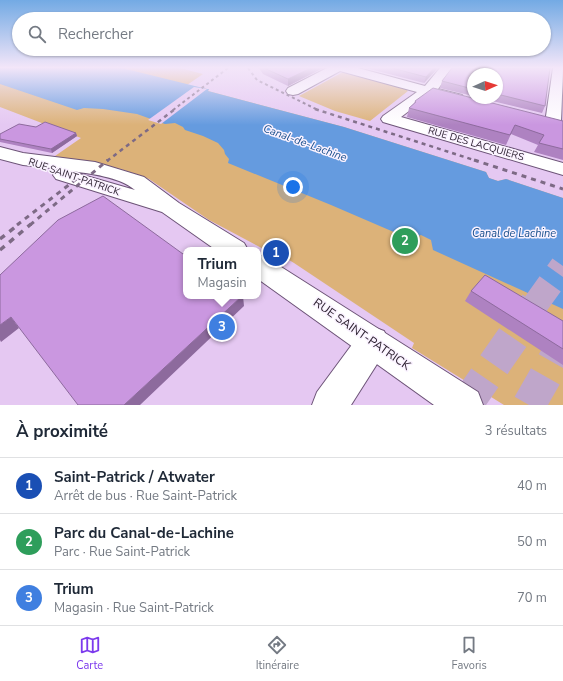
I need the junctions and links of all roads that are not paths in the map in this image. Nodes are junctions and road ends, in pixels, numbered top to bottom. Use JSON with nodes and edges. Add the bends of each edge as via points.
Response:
{"nodes":[{"id":1,"x":301,"y":87,"type":"edge"},
{"id":2,"x":414,"y":87,"type":"edge"},
{"id":3,"x":431,"y":87,"type":"edge"},
{"id":4,"x":557,"y":87,"type":"edge"},
{"id":5,"x":426,"y":90,"type":"junction"},
{"id":6,"x":293,"y":91,"type":"dead end"},
{"id":7,"x":467,"y":101,"type":"edge"},
{"id":8,"x":553,"y":123,"type":"edge"},
{"id":9,"x":0,"y":153,"type":"edge"},
{"id":10,"x":563,"y":169,"type":"edge"},
{"id":11,"x":230,"y":247,"type":"edge"},
{"id":12,"x":261,"y":267,"type":"edge"},
{"id":13,"x":373,"y":342,"type":"junction"},
{"id":14,"x":330,"y":405,"type":"edge"},
{"id":15,"x":465,"y":405,"type":"edge"}],
"edges":[{"from":1,"to":6,"type":"street"},
{"from":2,"to":5,"type":"street"},
{"from":3,"to":5,"type":"street"},
{"from":4,"to":8,"type":"street"},
{"from":5,"to":7,"type":"street"},
{"from":5,"to":10,"type":"street","name":"RUE DES LACQUIERS","via":[[389,119]]},
{"from":9,"to":11,"type":"street","name":"RUE SAINT-PATRICK","via":[[171,208]]},
{"from":12,"to":13,"type":"street","name":"RUE SAINT-PATRICK"},
{"from":13,"to":14,"type":"street"},
{"from":13,"to":15,"type":"street","name":"RUE SAINT-PATRICK"}]}
